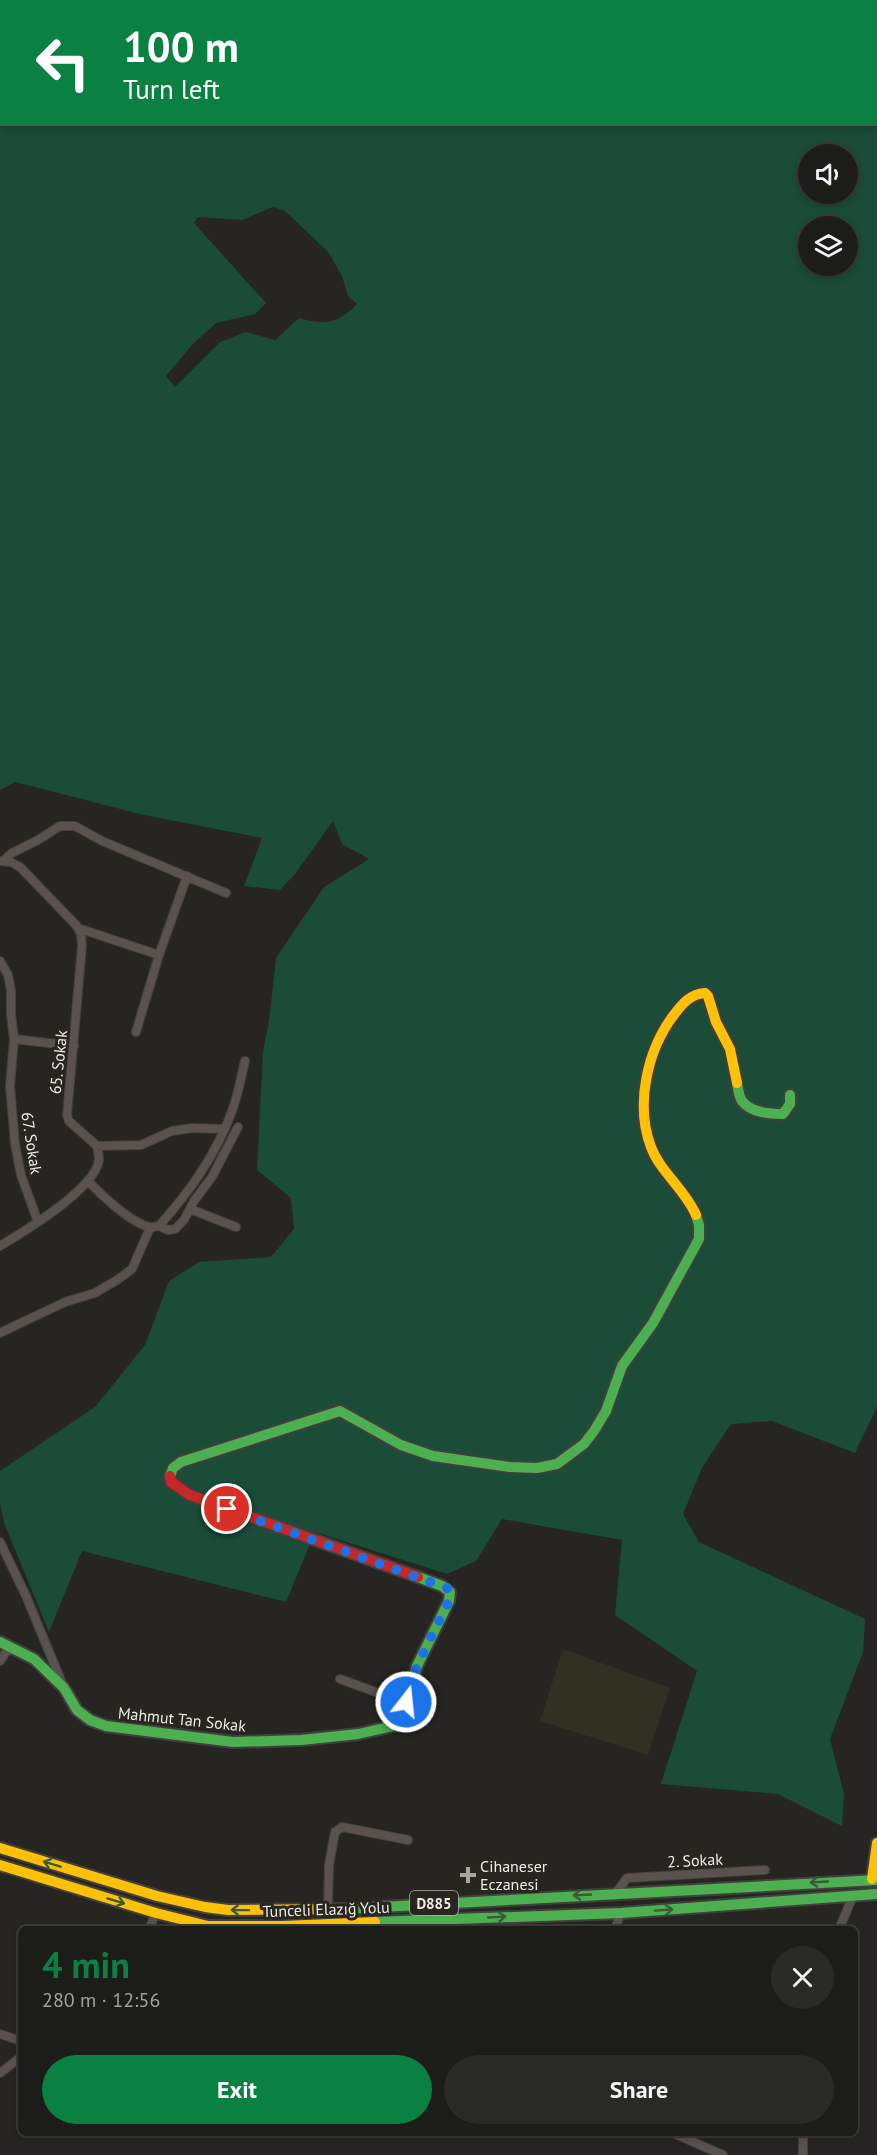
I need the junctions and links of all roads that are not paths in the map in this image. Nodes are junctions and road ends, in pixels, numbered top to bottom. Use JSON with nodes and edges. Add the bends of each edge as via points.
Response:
{"nodes":[{"id":1,"x":2,"y":861,"type":"edge"},
{"id":2,"x":187,"y":876,"type":"junction"},
{"id":3,"x":226,"y":892,"type":"dead end"},
{"id":4,"x":78,"y":928,"type":"junction"},
{"id":5,"x":159,"y":955,"type":"junction"},
{"id":6,"x":0,"y":961,"type":"edge"},
{"id":7,"x":136,"y":1032,"type":"dead end"},
{"id":8,"x":14,"y":1039,"type":"junction"},
{"id":9,"x":74,"y":1046,"type":"junction"},
{"id":10,"x":245,"y":1061,"type":"dead end"},
{"id":11,"x":0,"y":1086,"type":"edge"},
{"id":12,"x":10,"y":1086,"type":"junction"},
{"id":13,"x":790,"y":1095,"type":"dead end"},
{"id":14,"x":238,"y":1127,"type":"dead end"},
{"id":15,"x":224,"y":1129,"type":"junction"},
{"id":16,"x":97,"y":1146,"type":"junction"},
{"id":17,"x":88,"y":1181,"type":"junction"},
{"id":18,"x":190,"y":1209,"type":"junction"},
{"id":19,"x":38,"y":1221,"type":"junction"},
{"id":20,"x":159,"y":1226,"type":"junction"},
{"id":21,"x":236,"y":1227,"type":"dead end"},
{"id":22,"x":150,"y":1228,"type":"junction"},
{"id":23,"x":0,"y":1246,"type":"edge"},
{"id":24,"x":0,"y":1333,"type":"edge"},
{"id":25,"x":0,"y":1542,"type":"edge"},
{"id":26,"x":0,"y":1642,"type":"edge"},
{"id":27,"x":12,"y":1649,"type":"junction"},
{"id":28,"x":0,"y":1661,"type":"edge"},
{"id":29,"x":340,"y":1679,"type":"dead end"},
{"id":30,"x":64,"y":1688,"type":"junction"},
{"id":31,"x":406,"y":1702,"type":"junction"},
{"id":32,"x":408,"y":1840,"type":"dead end"},
{"id":33,"x":877,"y":1843,"type":"edge"},
{"id":34,"x":0,"y":1848,"type":"edge"},
{"id":35,"x":0,"y":1865,"type":"edge"},
{"id":36,"x":765,"y":1870,"type":"dead end"},
{"id":37,"x":874,"y":1880,"type":"edge"},
{"id":38,"x":615,"y":1894,"type":"junction"},
{"id":39,"x":877,"y":1894,"type":"edge"},
{"id":40,"x":853,"y":1896,"type":"junction"},
{"id":41,"x":328,"y":1910,"type":"junction"},
{"id":42,"x":156,"y":1913,"type":"junction"},
{"id":43,"x":621,"y":1913,"type":"junction"},
{"id":44,"x":150,"y":1926,"type":"edge"},
{"id":45,"x":208,"y":1926,"type":"edge"},
{"id":46,"x":296,"y":1926,"type":"edge"},
{"id":47,"x":616,"y":1926,"type":"edge"},
{"id":48,"x":840,"y":1926,"type":"edge"},
{"id":49,"x":0,"y":2034,"type":"edge"},
{"id":50,"x":18,"y":2040,"type":"edge"},
{"id":51,"x":18,"y":2059,"type":"edge"},
{"id":52,"x":0,"y":2073,"type":"edge"},
{"id":53,"x":680,"y":2136,"type":"edge"},
{"id":54,"x":702,"y":2136,"type":"edge"},
{"id":55,"x":803,"y":2136,"type":"edge"},
{"id":56,"x":699,"y":2143,"type":"junction"},
{"id":57,"x":723,"y":2155,"type":"edge"},
{"id":58,"x":803,"y":2155,"type":"edge"}],
"edges":[{"from":1,"to":2,"type":"street","via":[[60,826],[75,826]]},
{"from":1,"to":4,"type":"street","via":[[21,867]]},
{"from":2,"to":3,"type":"street"},
{"from":2,"to":5,"type":"street"},
{"from":4,"to":5,"type":"street"},
{"from":4,"to":9,"type":"street","name":"65. Sokak","via":[[82,946]]},
{"from":5,"to":7,"type":"street"},
{"from":6,"to":8,"type":"street","name":"67. Sokak","via":[[10,981]]},
{"from":8,"to":9,"type":"street"},
{"from":8,"to":12,"type":"street","name":"67. Sokak"},
{"from":9,"to":16,"type":"street","name":"65. Sokak","via":[[67,1115]]},
{"from":10,"to":15,"type":"street"},
{"from":11,"to":12,"type":"street"},
{"from":12,"to":19,"type":"street","name":"67. Sokak","via":[[21,1175]]},
{"from":13,"to":31,"type":"street","via":[[790,1104],[783,1114],[756,1111],[741,1100],[730,1050],[705,993],[685,1001],[668,1021],[649,1073],[644,1107],[646,1133],[658,1161],[692,1205],[698,1217],[699,1239],[652,1323],[622,1365],[606,1411],[594,1431],[557,1464],[510,1467],[433,1456],[401,1445],[340,1411],[181,1462],[173,1468],[171,1482],[190,1496],[447,1588],[451,1597],[417,1666]]},
{"from":14,"to":18,"type":"street","via":[[225,1156]]},
{"from":15,"to":16,"type":"street","via":[[192,1128],[172,1131],[141,1145]]},
{"from":15,"to":20,"type":"street","via":[[197,1180]]},
{"from":16,"to":17,"type":"street","via":[[99,1161]]},
{"from":17,"to":19,"type":"street"},
{"from":17,"to":22,"type":"street","via":[[106,1201]]},
{"from":18,"to":20,"type":"street","via":[[175,1229]]},
{"from":18,"to":21,"type":"street"},
{"from":19,"to":23,"type":"street"},
{"from":20,"to":22,"type":"street"},
{"from":22,"to":24,"type":"street","via":[[132,1269],[117,1280]]},
{"from":25,"to":30,"type":"street","name":"Mahmut Tan Sokak"},
{"from":26,"to":27,"type":"street","name":"Mahmut Tan Sokak"},
{"from":27,"to":28,"type":"street"},
{"from":27,"to":30,"type":"street","name":"Mahmut Tan Sokak","via":[[34,1659]]},
{"from":29,"to":31,"type":"street"},
{"from":30,"to":31,"type":"street","name":"Mahmut Tan Sokak","via":[[77,1710],[106,1726],[233,1742],[301,1740],[393,1726],[402,1717]]},
{"from":32,"to":41,"type":"street","via":[[338,1828],[329,1865]]},
{"from":33,"to":37,"type":"street"},
{"from":41,"to":34,"type":"street","name":"Tunceli Elazığ Yolu","number":"D885","one_way":true,"via":[[205,1907]]},
{"from":35,"to":42,"type":"street","name":"Tunceli Elazığ Yolu","number":"D885","one_way":true},
{"from":36,"to":38,"type":"street","name":"2. Sokak","via":[[627,1878]]},
{"from":37,"to":38,"type":"street","name":"Tunceli Elazığ Yolu","number":"D885","one_way":true},
{"from":38,"to":41,"type":"street","name":"Tunceli Elazığ Yolu","number":"D885","one_way":true},
{"from":39,"to":40,"type":"street","name":"Tunceli Elazığ Yolu","number":"D885"},
{"from":43,"to":40,"type":"street","name":"Tunceli Elazığ Yolu","number":"D885","one_way":true},
{"from":40,"to":48,"type":"street"},
{"from":42,"to":44,"type":"street"},
{"from":42,"to":45,"type":"street","name":"Tunceli Elazığ Yolu","number":"D885"},
{"from":46,"to":43,"type":"street","name":"Tunceli Elazığ Yolu","number":"D885","one_way":true},
{"from":43,"to":47,"type":"street"},
{"from":49,"to":50,"type":"street"},
{"from":51,"to":52,"type":"street"},
{"from":53,"to":56,"type":"street"},
{"from":54,"to":56,"type":"street"},
{"from":55,"to":58,"type":"street"},
{"from":56,"to":57,"type":"street"}]}
